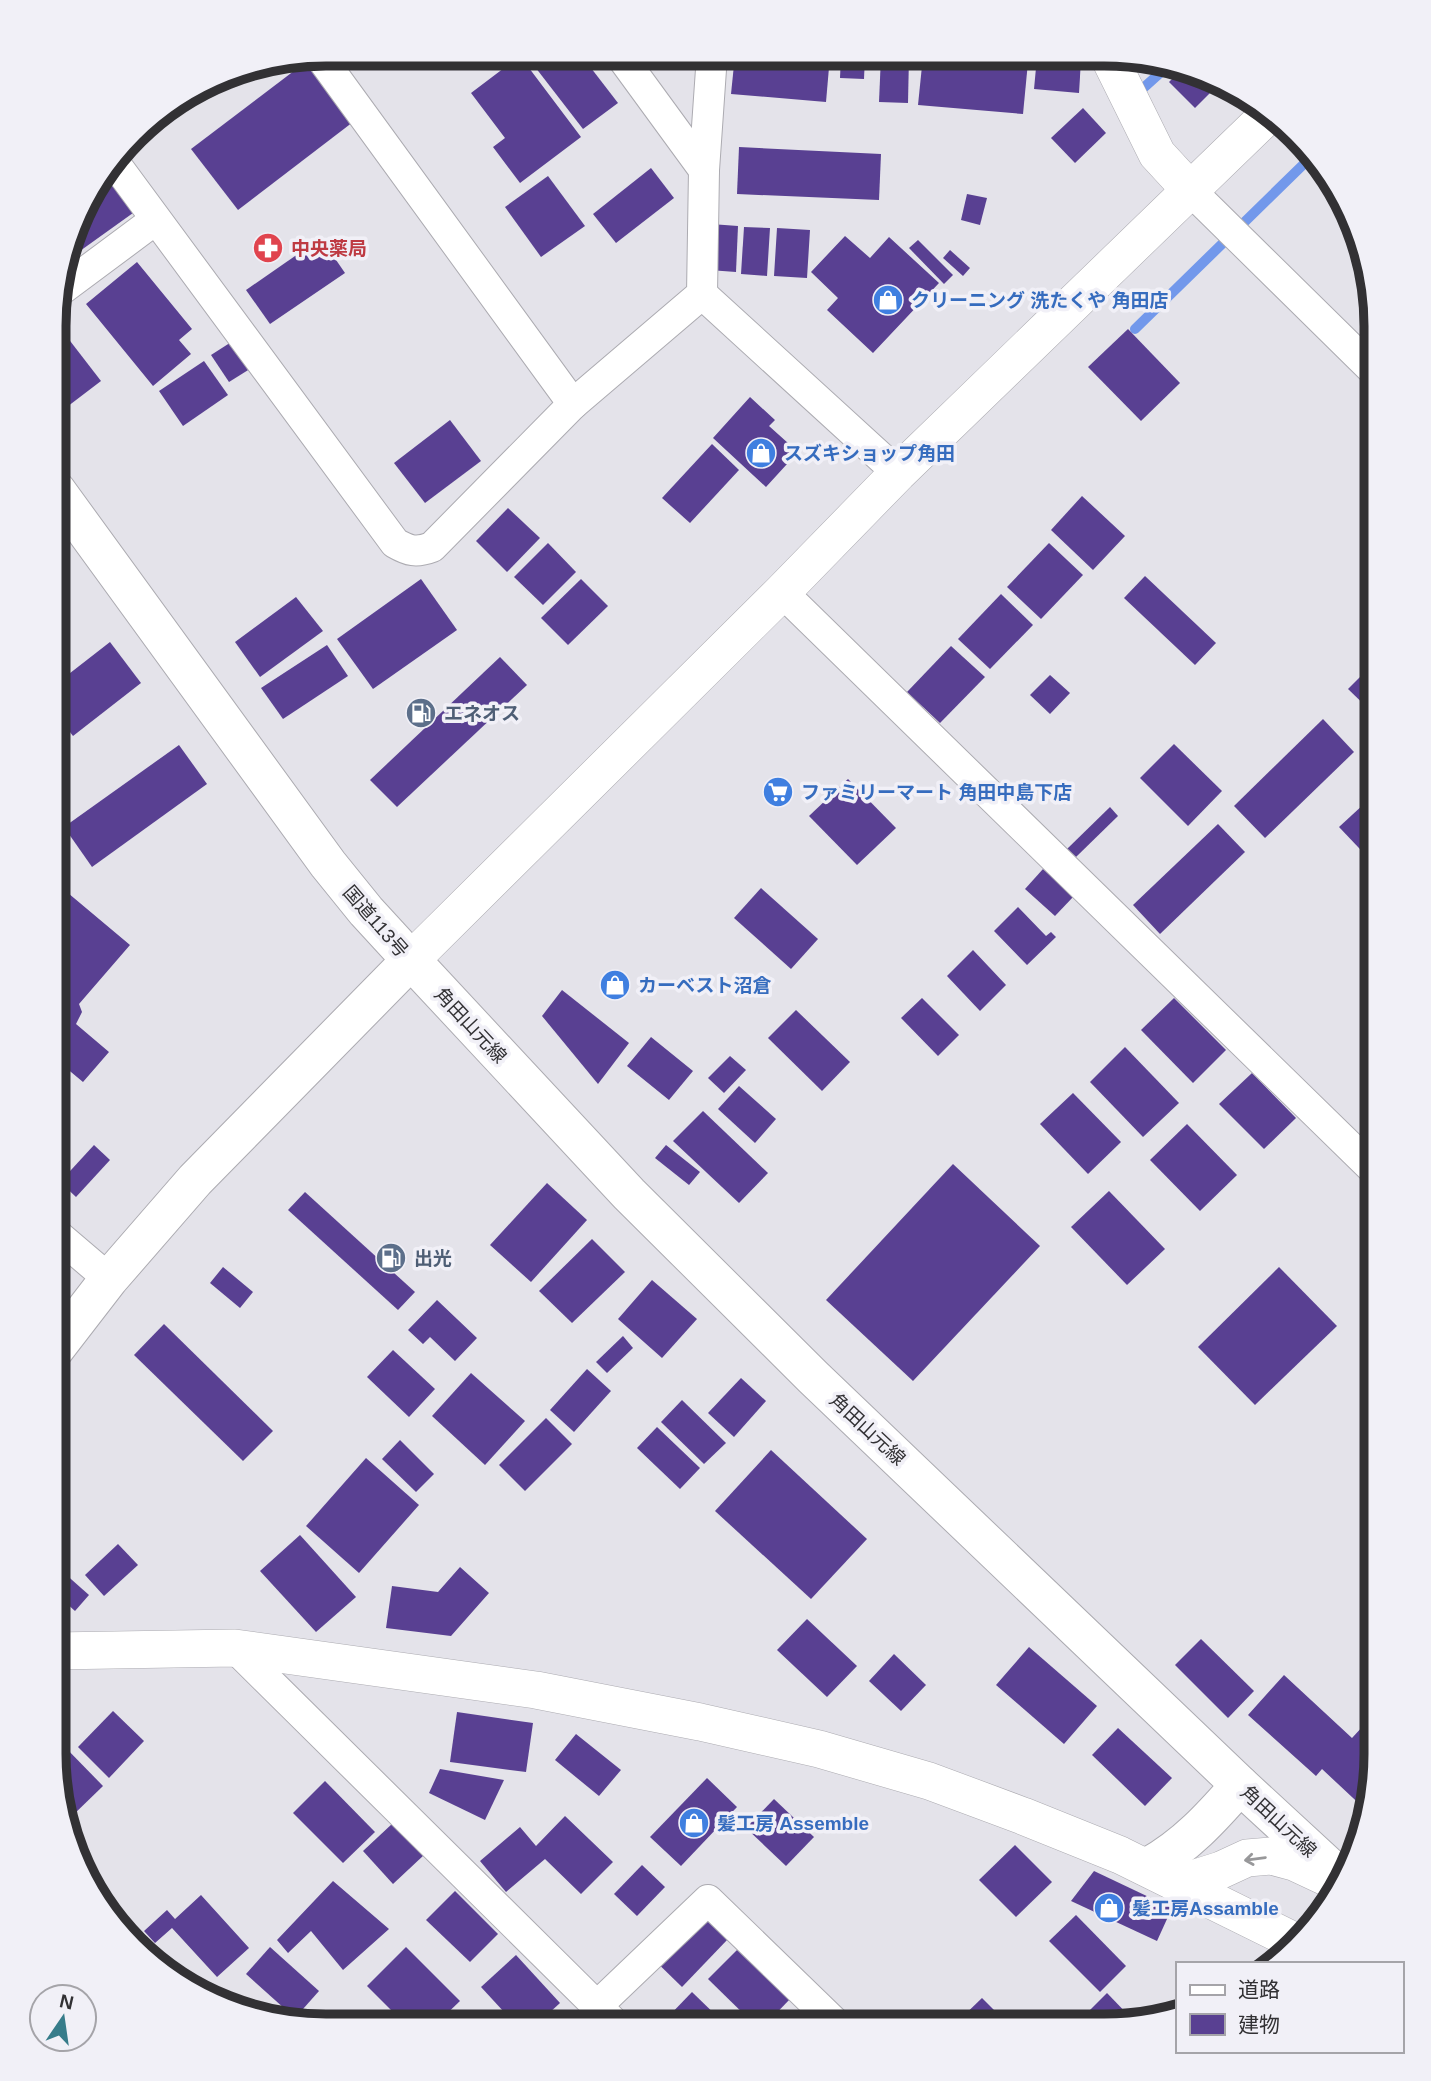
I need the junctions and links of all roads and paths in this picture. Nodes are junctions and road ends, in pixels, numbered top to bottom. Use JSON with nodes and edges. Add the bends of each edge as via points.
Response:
{"nodes":[{"id":1,"x":327,"y":66,"type":"edge"},
{"id":2,"x":628,"y":66,"type":"edge"},
{"id":3,"x":711,"y":66,"type":"edge"},
{"id":4,"x":1114,"y":67,"type":"edge"},
{"id":5,"x":1263,"y":120,"type":"edge"},
{"id":6,"x":119,"y":169,"type":"edge"},
{"id":7,"x":704,"y":170,"type":"junction"},
{"id":8,"x":1191,"y":191,"type":"junction"},
{"id":9,"x":155,"y":220,"type":"junction"},
{"id":10,"x":70,"y":282,"type":"edge"},
{"id":11,"x":702,"y":294,"type":"junction"},
{"id":12,"x":1364,"y":361,"type":"edge"},
{"id":13,"x":573,"y":404,"type":"junction"},
{"id":14,"x":898,"y":473,"type":"junction"},
{"id":15,"x":66,"y":504,"type":"edge"},
{"id":16,"x":782,"y":592,"type":"junction"},
{"id":17,"x":411,"y":960,"type":"junction"},
{"id":18,"x":1364,"y":1160,"type":"edge"},
{"id":19,"x":66,"y":1242,"type":"edge"},
{"id":20,"x":109,"y":1279,"type":"junction"},
{"id":21,"x":66,"y":1335,"type":"edge"},
{"id":22,"x":235,"y":1648,"type":"junction"},
{"id":23,"x":66,"y":1651,"type":"edge"},
{"id":24,"x":1240,"y":1785,"type":"junction"},
{"id":25,"x":1162,"y":1875,"type":"junction"},
{"id":26,"x":1335,"y":1875,"type":"edge"},
{"id":27,"x":1334,"y":1878,"type":"edge"},
{"id":28,"x":1288,"y":1938,"type":"edge"},
{"id":29,"x":605,"y":2014,"type":"edge"},
{"id":30,"x":609,"y":2014,"type":"edge"},
{"id":31,"x":826,"y":2014,"type":"edge"}],
"edges":[{"from":1,"to":13,"type":"street"},
{"from":2,"to":7,"type":"street"},
{"from":3,"to":7,"type":"street"},
{"from":4,"to":8,"type":"street","via":[[1157,154]]},
{"from":5,"to":8,"type":"street"},
{"from":6,"to":9,"type":"street"},
{"from":7,"to":11,"type":"street"},
{"from":8,"to":12,"type":"street"},
{"from":8,"to":14,"type":"street"},
{"from":9,"to":10,"type":"street"},
{"from":9,"to":13,"type":"street","via":[[395,543],[410,551],[432,547]]},
{"from":11,"to":13,"type":"street"},
{"from":11,"to":14,"type":"street"},
{"from":14,"to":16,"type":"street"},
{"from":15,"to":17,"type":"main road","name":"国道113号","via":[[328,864]]},
{"from":16,"to":17,"type":"street"},
{"from":16,"to":18,"type":"street"},
{"from":17,"to":20,"type":"main road","name":"国道113号","via":[[195,1180]]},
{"from":17,"to":24,"type":"main road","name":"角田山元線","via":[[629,1194]]},
{"from":19,"to":20,"type":"street"},
{"from":20,"to":21,"type":"main road","name":"国道113号"},
{"from":22,"to":23,"type":"street"},
{"from":22,"to":25,"type":"street","via":[[536,1690],[819,1749],[1023,1816]]},
{"from":22,"to":29,"type":"street"},
{"from":24,"to":25,"type":"main road","via":[[1169,1856]]},
{"from":24,"to":26,"type":"main road","name":"角田山元線"},
{"from":27,"to":25,"type":"street","one_way":true,"via":[[1270,1856],[1247,1858],[1221,1870]]},
{"from":25,"to":28,"type":"street"},
{"from":30,"to":31,"type":"street","via":[[708,1900]]}]}
